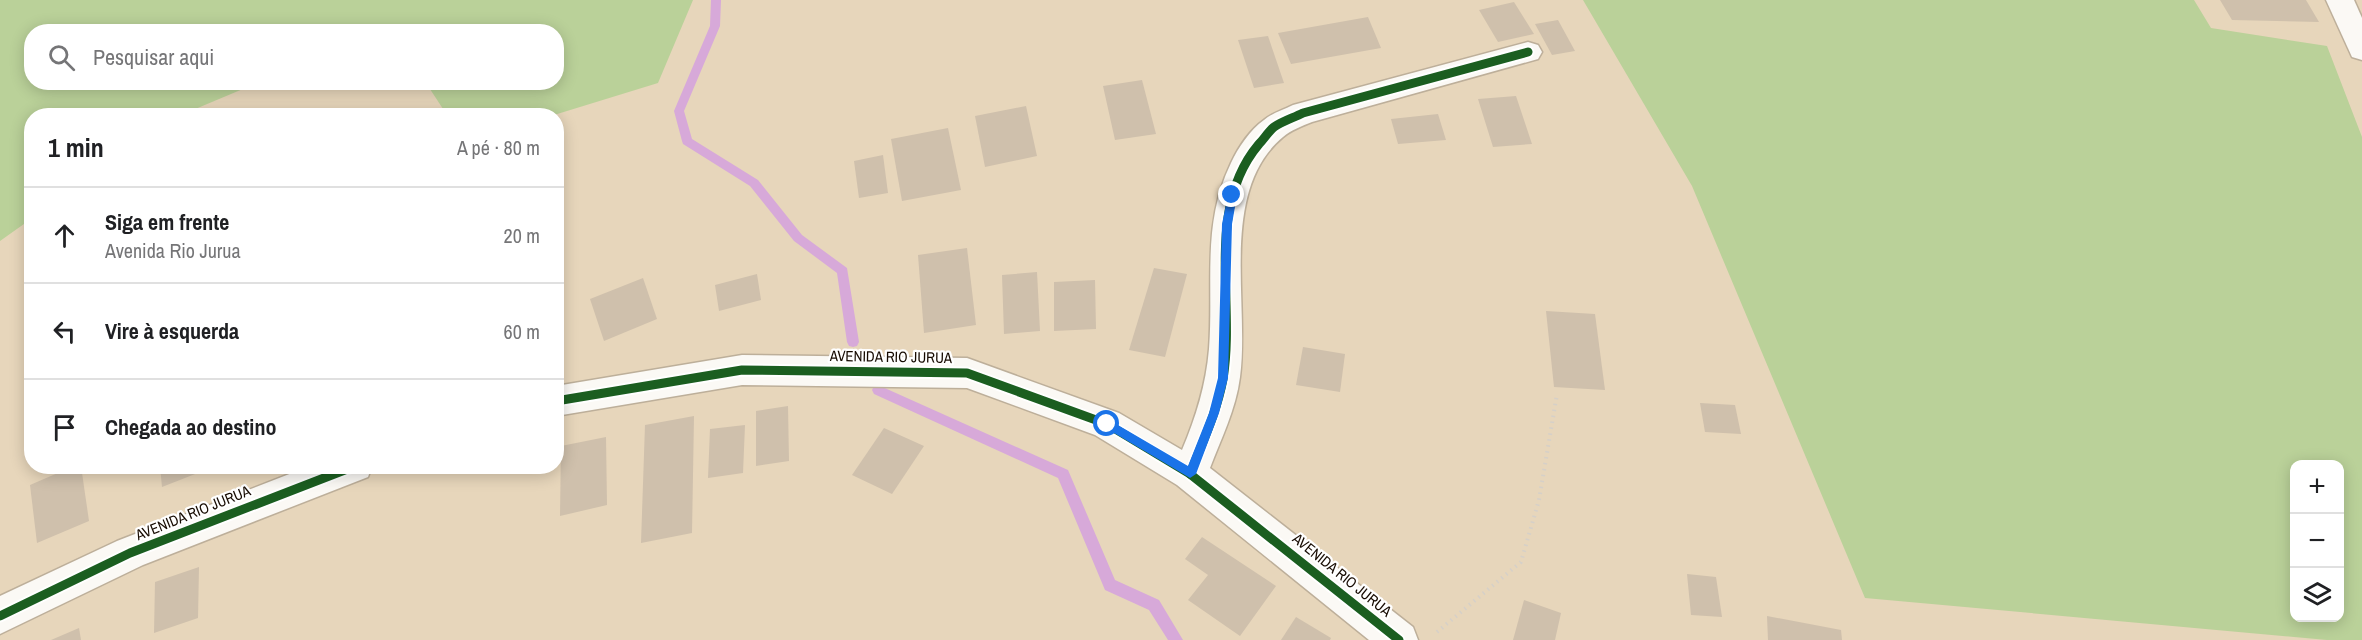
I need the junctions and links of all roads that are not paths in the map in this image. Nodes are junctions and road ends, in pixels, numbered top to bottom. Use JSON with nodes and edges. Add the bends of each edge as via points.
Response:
{"nodes":[{"id":1,"x":2340,"y":0,"type":"edge"},
{"id":2,"x":2362,"y":50,"type":"edge"},
{"id":3,"x":1528,"y":52,"type":"dead end"},
{"id":4,"x":564,"y":400,"type":"edge"},
{"id":5,"x":333,"y":474,"type":"edge"},
{"id":6,"x":1190,"y":474,"type":"junction"},
{"id":7,"x":0,"y":616,"type":"edge"},
{"id":8,"x":1399,"y":640,"type":"edge"}],
"edges":[{"from":1,"to":2,"type":"street"},
{"from":3,"to":6,"type":"street","via":[[1303,113],[1272,129],[1254,149],[1240,172],[1227,224],[1223,378]]},
{"from":4,"to":6,"type":"street","name":"AVENIDA RIO JURUA","via":[[742,369],[967,373],[1107,424]]},
{"from":5,"to":7,"type":"street","name":"AVENIDA RIO JURUA","via":[[207,521],[44,592]]},
{"from":6,"to":8,"type":"street","name":"AVENIDA RIO JURUA"}]}
